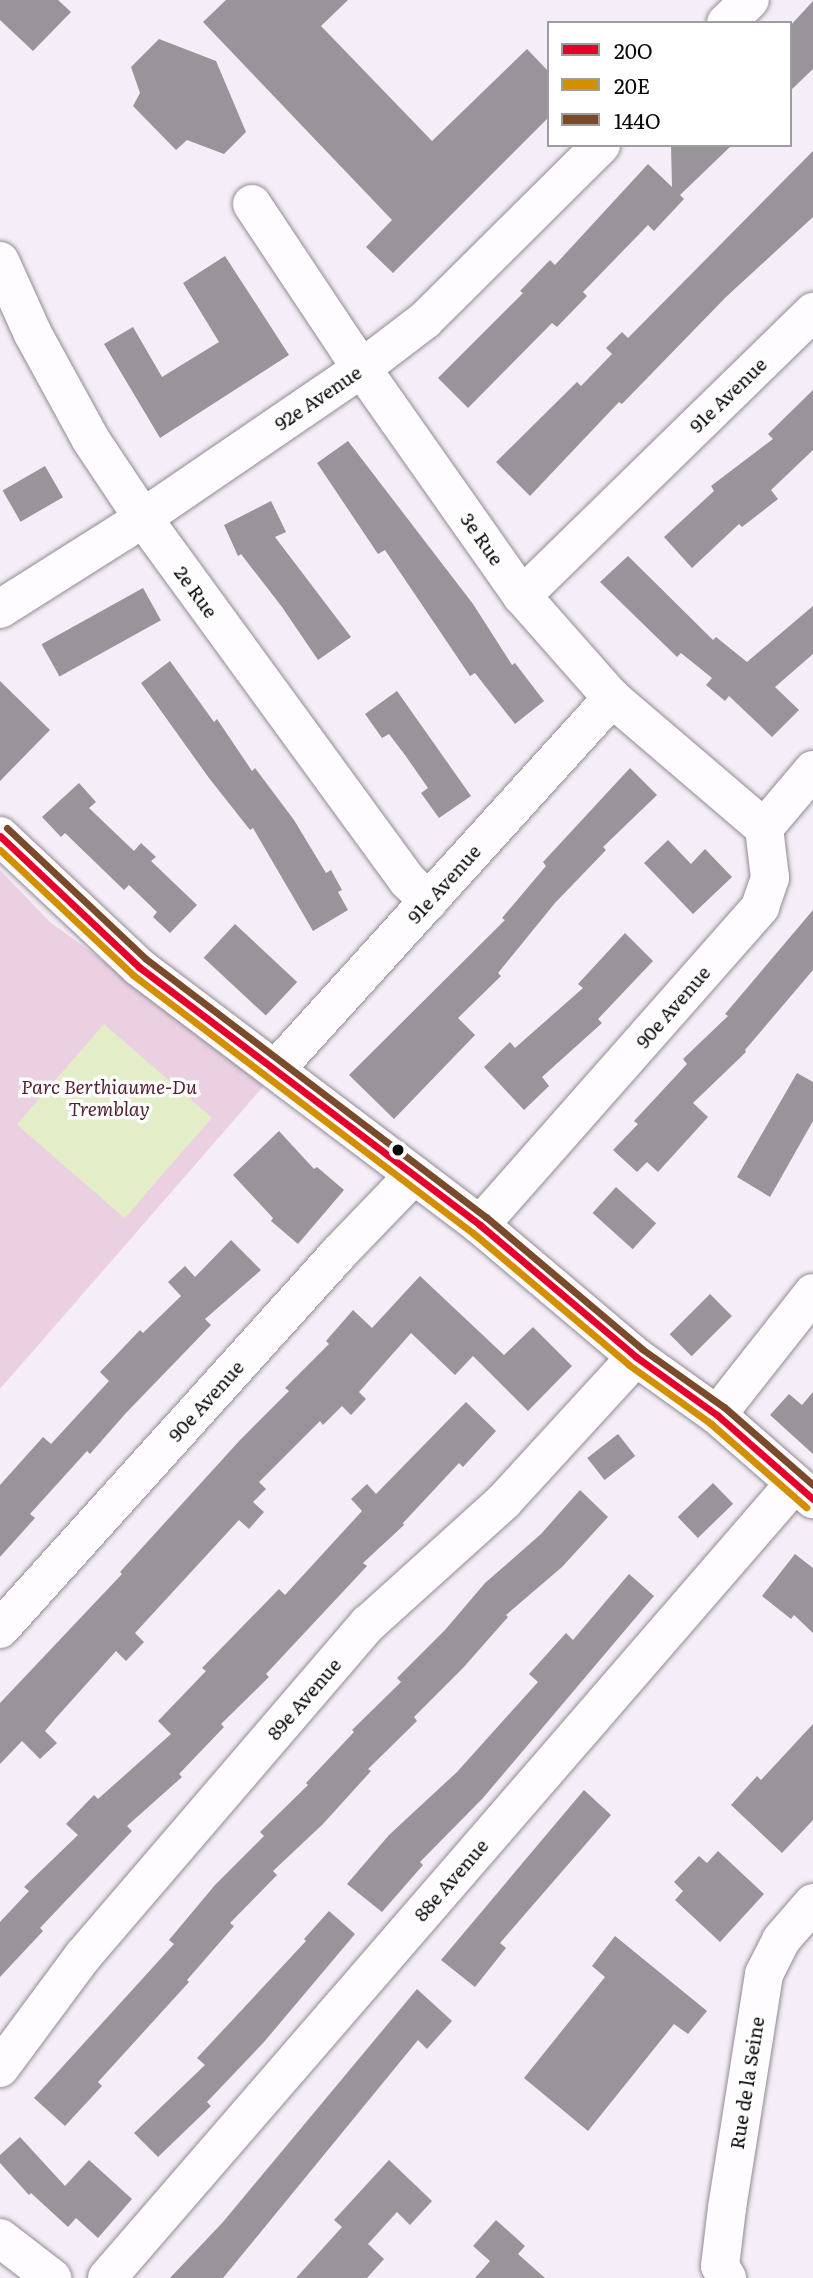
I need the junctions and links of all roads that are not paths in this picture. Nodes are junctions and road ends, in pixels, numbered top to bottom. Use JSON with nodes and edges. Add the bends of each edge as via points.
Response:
{"nodes":[{"id":1,"x":750,"y":0,"type":"edge"},
{"id":2,"x":728,"y":21,"type":"edge"},
{"id":3,"x":599,"y":147,"type":"edge"},
{"id":4,"x":252,"y":204,"type":"dead end"},
{"id":5,"x":0,"y":261,"type":"edge"},
{"id":6,"x":813,"y":312,"type":"edge"},
{"id":7,"x":362,"y":368,"type":"junction"},
{"id":8,"x":143,"y":518,"type":"junction"},
{"id":9,"x":523,"y":596,"type":"junction"},
{"id":10,"x":0,"y":609,"type":"edge"},
{"id":11,"x":612,"y":698,"type":"junction"},
{"id":12,"x":813,"y":770,"type":"edge"},
{"id":13,"x":764,"y":828,"type":"junction"},
{"id":14,"x":0,"y":836,"type":"edge"},
{"id":15,"x":429,"y":901,"type":"junction"},
{"id":16,"x":276,"y":1069,"type":"junction"},
{"id":17,"x":414,"y":1175,"type":"junction"},
{"id":18,"x":480,"y":1225,"type":"junction"},
{"id":19,"x":813,"y":1293,"type":"edge"},
{"id":20,"x":636,"y":1357,"type":"junction"},
{"id":21,"x":717,"y":1415,"type":"junction"},
{"id":22,"x":804,"y":1491,"type":"edge"},
{"id":23,"x":0,"y":1629,"type":"edge"},
{"id":24,"x":813,"y":1903,"type":"edge"},
{"id":25,"x":0,"y":2068,"type":"edge"},
{"id":26,"x":0,"y":2238,"type":"edge"},
{"id":27,"x":52,"y":2278,"type":"edge"},
{"id":28,"x":107,"y":2278,"type":"edge"},
{"id":29,"x":727,"y":2278,"type":"edge"}],
"edges":[{"from":1,"to":2,"type":"street"},
{"from":3,"to":7,"type":"street","name":"92e Avenue","via":[[425,320]]},
{"from":4,"to":7,"type":"street","name":"3e Rue"},
{"from":5,"to":8,"type":"street","name":"2e Rue","via":[[90,440]]},
{"from":6,"to":9,"type":"street","name":"91e Avenue"},
{"from":7,"to":8,"type":"street","name":"92e Avenue"},
{"from":7,"to":9,"type":"street","name":"3e Rue"},
{"from":8,"to":10,"type":"street","name":"92e Avenue"},
{"from":8,"to":15,"type":"street","name":"2e Rue","via":[[408,881]]},
{"from":9,"to":11,"type":"street","name":"3e Rue"},
{"from":11,"to":13,"type":"street","name":"3e Rue"},
{"from":11,"to":15,"type":"street","name":"91e Avenue"},
{"from":12,"to":13,"type":"street"},
{"from":13,"to":18,"type":"street","name":"90e Avenue","via":[[771,878],[761,907]]},
{"from":14,"to":16,"type":"street","via":[[139,967]]},
{"from":15,"to":16,"type":"street","name":"91e Avenue"},
{"from":16,"to":17,"type":"street"},
{"from":17,"to":18,"type":"street"},
{"from":17,"to":23,"type":"street","name":"90e Avenue"},
{"from":18,"to":20,"type":"street"},
{"from":19,"to":21,"type":"street"},
{"from":20,"to":21,"type":"street"},
{"from":20,"to":25,"type":"street","name":"89e Avenue","via":[[504,1501],[368,1624],[83,1956]]},
{"from":21,"to":22,"type":"street"},
{"from":22,"to":28,"type":"street","name":"88e Avenue"},
{"from":24,"to":29,"type":"street","name":"Rue de la Seine","via":[[781,1940],[764,1975],[727,2208],[720,2266]]},
{"from":26,"to":27,"type":"street"}]}
